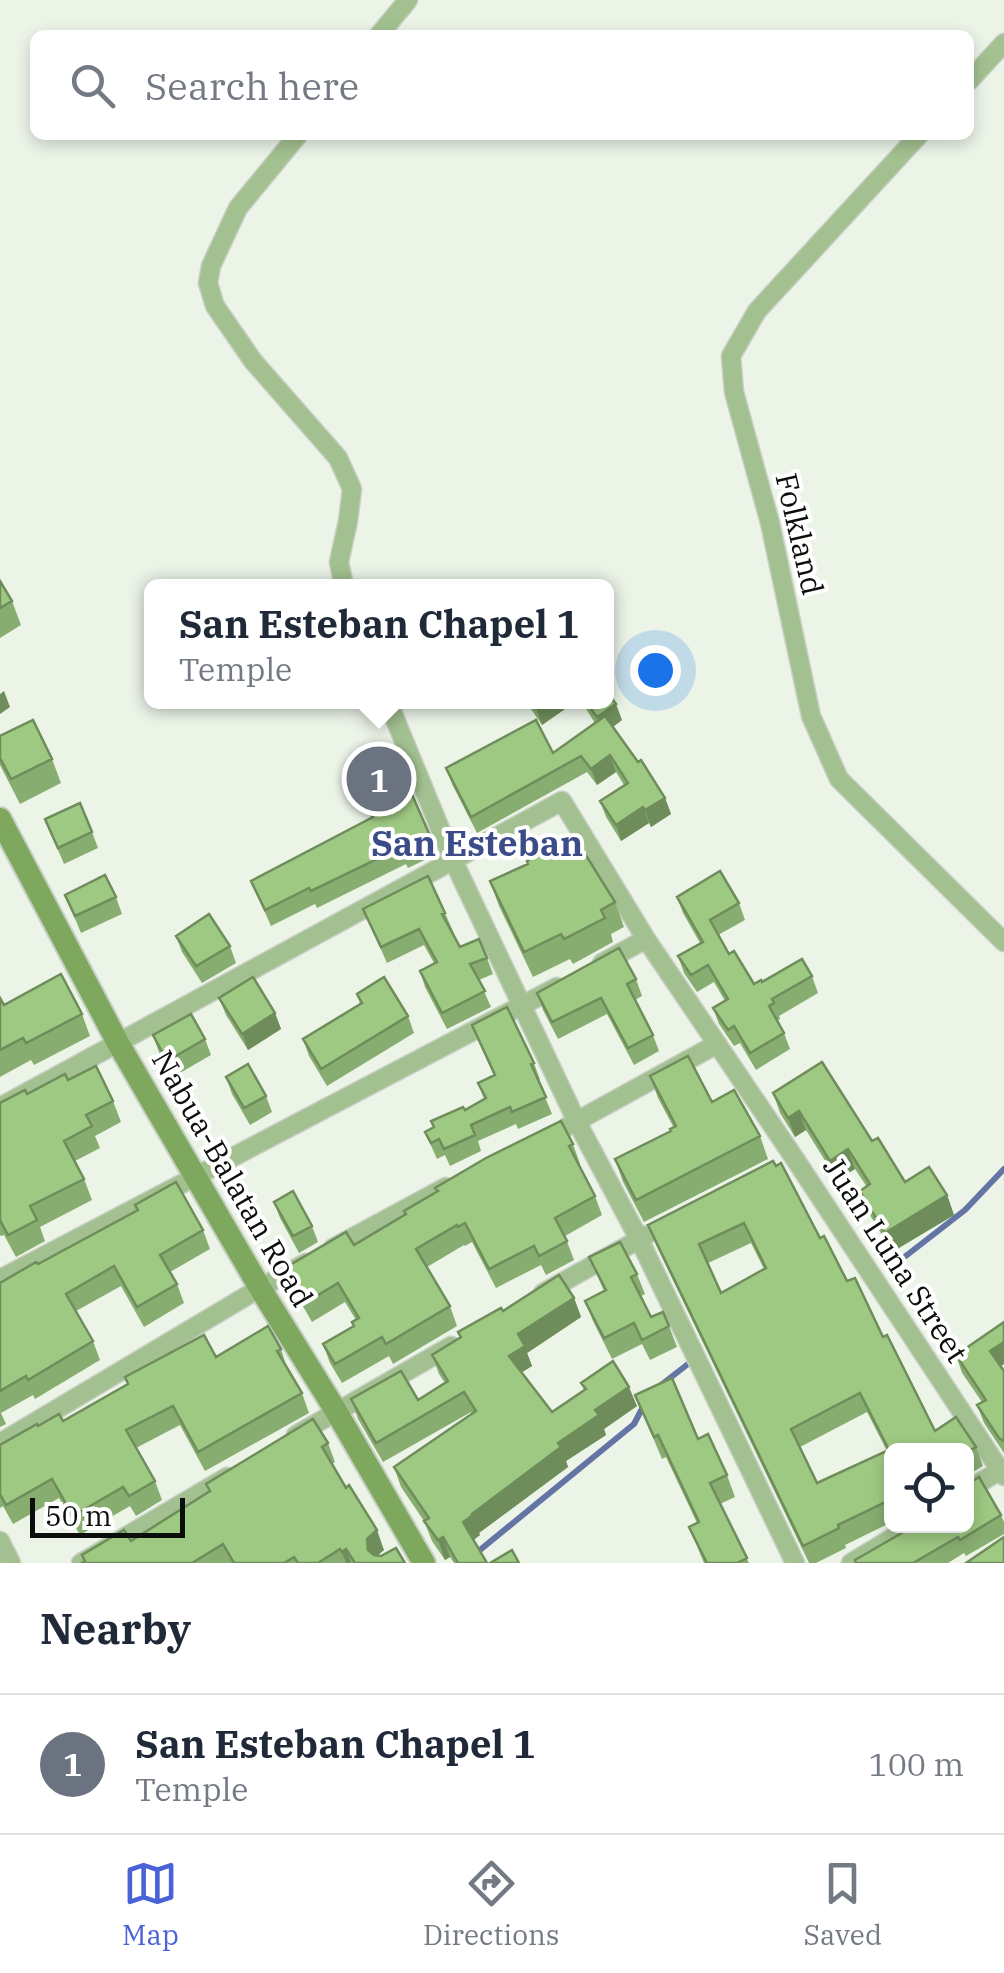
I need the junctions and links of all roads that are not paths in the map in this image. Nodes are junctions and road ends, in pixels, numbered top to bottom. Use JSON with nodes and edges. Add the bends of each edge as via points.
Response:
{"nodes":[{"id":1,"x":408,"y":0,"type":"edge"},
{"id":2,"x":383,"y":30,"type":"edge"},
{"id":3,"x":1004,"y":43,"type":"edge"},
{"id":4,"x":974,"y":76,"type":"edge"},
{"id":5,"x":294,"y":140,"type":"edge"},
{"id":6,"x":913,"y":140,"type":"edge"},
{"id":7,"x":343,"y":579,"type":"edge"},
{"id":8,"x":391,"y":709,"type":"edge"},
{"id":9,"x":0,"y":819,"type":"edge"},
{"id":10,"x":452,"y":860,"type":"junction"},
{"id":11,"x":646,"y":939,"type":"junction"},
{"id":12,"x":1004,"y":942,"type":"edge"},
{"id":13,"x":522,"y":1006,"type":"junction"},
{"id":14,"x":118,"y":1044,"type":"junction"},
{"id":15,"x":717,"y":1044,"type":"junction"},
{"id":16,"x":0,"y":1107,"type":"edge"},
{"id":17,"x":569,"y":1126,"type":"junction"},
{"id":18,"x":195,"y":1178,"type":"junction"},
{"id":19,"x":458,"y":1181,"type":"edge"},
{"id":20,"x":656,"y":1230,"type":"edge"},
{"id":21,"x":638,"y":1239,"type":"junction"},
{"id":22,"x":0,"y":1279,"type":"edge"},
{"id":23,"x":260,"y":1288,"type":"junction"},
{"id":24,"x":521,"y":1306,"type":"edge"},
{"id":25,"x":470,"y":1335,"type":"edge"},
{"id":26,"x":336,"y":1411,"type":"junction"},
{"id":27,"x":0,"y":1442,"type":"edge"},
{"id":28,"x":285,"y":1442,"type":"edge"},
{"id":29,"x":251,"y":1463,"type":"edge"},
{"id":30,"x":1003,"y":1472,"type":"edge"},
{"id":31,"x":974,"y":1487,"type":"edge"},
{"id":32,"x":901,"y":1533,"type":"edge"},
{"id":33,"x":0,"y":1541,"type":"edge"},
{"id":34,"x":412,"y":1554,"type":"edge"},
{"id":35,"x":11,"y":1563,"type":"edge"},
{"id":36,"x":81,"y":1563,"type":"edge"},
{"id":37,"x":795,"y":1563,"type":"edge"},
{"id":38,"x":852,"y":1563,"type":"edge"}],
"edges":[{"from":1,"to":2,"type":"street"},
{"from":3,"to":4,"type":"street"},
{"from":5,"to":7,"type":"street","via":[[238,208],[208,282],[215,306],[253,361],[338,458],[352,489],[339,562]]},
{"from":6,"to":12,"type":"street","name":"Folkland","via":[[757,311],[730,356],[734,392],[811,716],[839,779]]},
{"from":8,"to":10,"type":"street"},
{"from":9,"to":14,"type":"main road","name":"Nabua-Balatan Road"},
{"from":10,"to":11,"type":"street","name":"Juan Luna Street","via":[[562,801]]},
{"from":10,"to":13,"type":"street"},
{"from":10,"to":14,"type":"street"},
{"from":11,"to":13,"type":"street"},
{"from":11,"to":15,"type":"street","name":"Juan Luna Street"},
{"from":13,"to":17,"type":"street"},
{"from":13,"to":18,"type":"street"},
{"from":14,"to":16,"type":"street"},
{"from":14,"to":18,"type":"main road","name":"Nabua-Balatan Road"},
{"from":15,"to":17,"type":"street"},
{"from":15,"to":30,"type":"street","name":"Juan Luna Street","via":[[786,1163]]},
{"from":17,"to":21,"type":"street"},
{"from":18,"to":22,"type":"street"},
{"from":18,"to":23,"type":"main road","name":"Nabua-Balatan Road"},
{"from":19,"to":23,"type":"street"},
{"from":20,"to":21,"type":"street"},
{"from":21,"to":24,"type":"street"},
{"from":21,"to":37,"type":"street"},
{"from":23,"to":26,"type":"main road","name":"Nabua-Balatan Road"},
{"from":23,"to":27,"type":"street"},
{"from":25,"to":26,"type":"street"},
{"from":26,"to":28,"type":"street"},
{"from":26,"to":34,"type":"main road","name":"Nabua-Balatan Road"},
{"from":29,"to":36,"type":"street"},
{"from":30,"to":31,"type":"street"},
{"from":32,"to":38,"type":"street"},
{"from":33,"to":35,"type":"street"}]}
